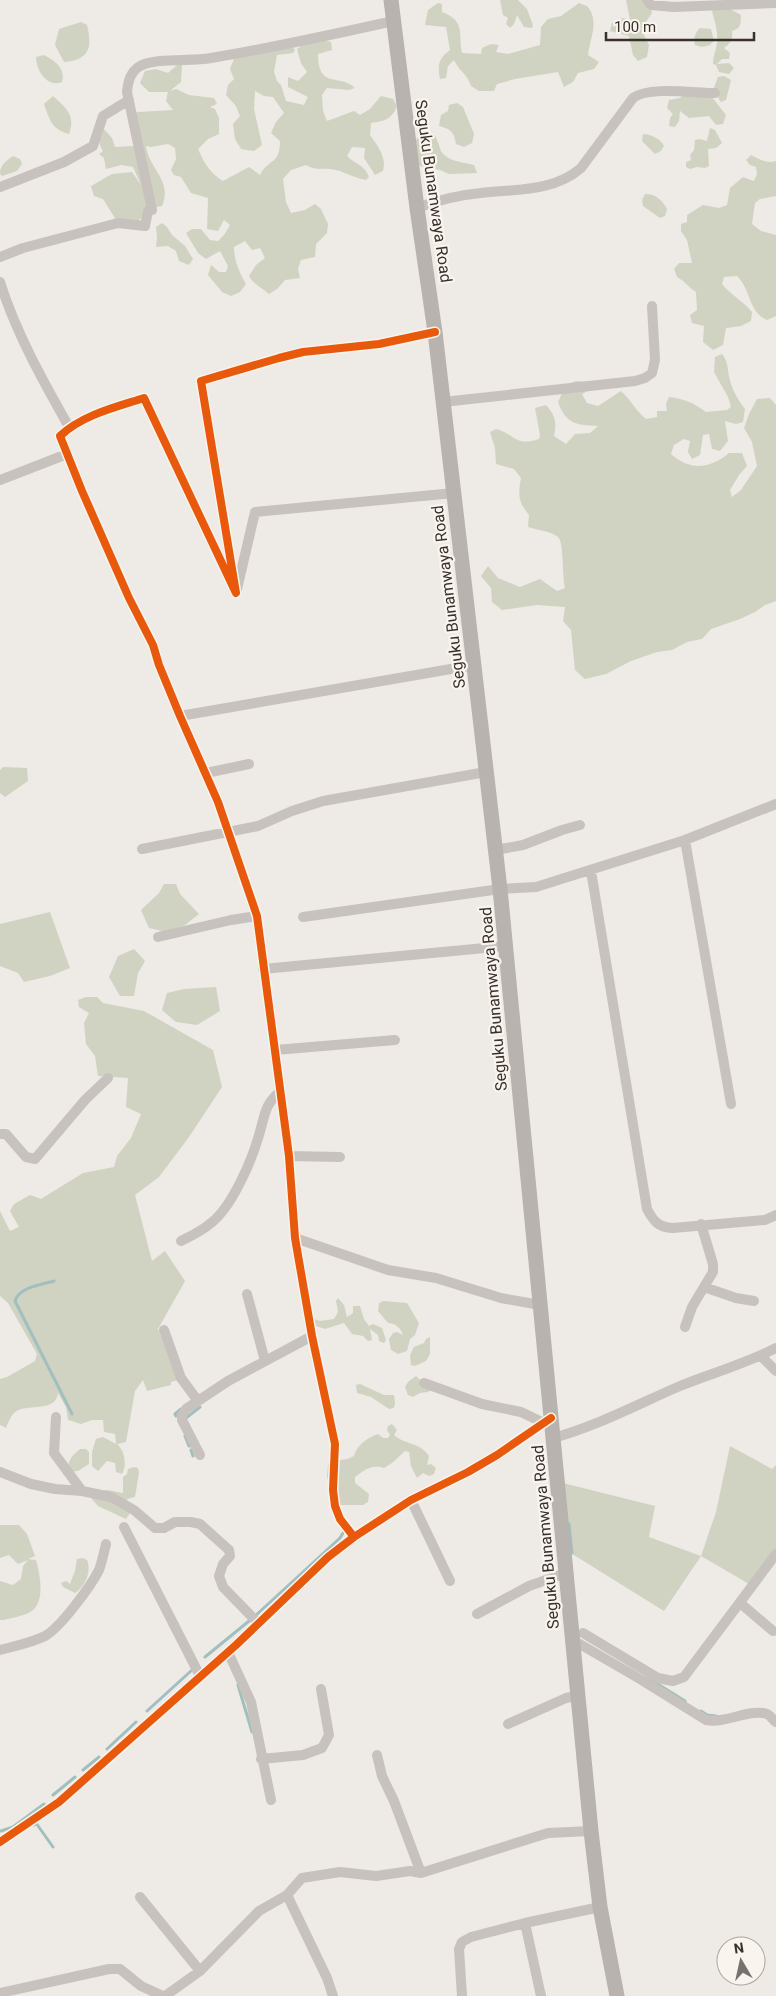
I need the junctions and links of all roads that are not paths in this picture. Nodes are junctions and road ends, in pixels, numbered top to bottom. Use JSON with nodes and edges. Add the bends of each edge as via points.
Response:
{"nodes":[{"id":1,"x":391,"y":0,"type":"edge"},
{"id":2,"x":647,"y":0,"type":"edge"},
{"id":3,"x":776,"y":3,"type":"edge"},
{"id":4,"x":394,"y":21,"type":"junction"},
{"id":5,"x":714,"y":93,"type":"dead end"},
{"id":6,"x":129,"y":100,"type":"junction"},
{"id":7,"x":0,"y":187,"type":"edge"},
{"id":8,"x":417,"y":208,"type":"junction"},
{"id":9,"x":0,"y":257,"type":"edge"},
{"id":10,"x":0,"y":282,"type":"edge"},
{"id":11,"x":3,"y":299,"type":"edge"},
{"id":12,"x":652,"y":306,"type":"dead end"},
{"id":13,"x":435,"y":332,"type":"junction"},
{"id":14,"x":443,"y":402,"type":"junction"},
{"id":15,"x":69,"y":427,"type":"junction"},
{"id":16,"x":67,"y":454,"type":"junction"},
{"id":17,"x":0,"y":480,"type":"edge"},
{"id":18,"x":454,"y":492,"type":"junction"},
{"id":19,"x":236,"y":594,"type":"junction"},
{"id":20,"x":474,"y":665,"type":"junction"},
{"id":21,"x":180,"y":716,"type":"junction"},
{"id":22,"x":249,"y":764,"type":"dead end"},
{"id":23,"x":486,"y":772,"type":"junction"},
{"id":24,"x":206,"y":773,"type":"junction"},
{"id":25,"x":776,"y":804,"type":"edge"},
{"id":26,"x":580,"y":825,"type":"dead end"},
{"id":27,"x":228,"y":832,"type":"junction"},
{"id":28,"x":686,"y":840,"type":"junction"},
{"id":29,"x":142,"y":849,"type":"dead end"},
{"id":30,"x":496,"y":850,"type":"junction"},
{"id":31,"x":591,"y":871,"type":"junction"},
{"id":32,"x":500,"y":889,"type":"junction"},
{"id":33,"x":257,"y":916,"type":"junction"},
{"id":34,"x":302,"y":917,"type":"dead end"},
{"id":35,"x":158,"y":937,"type":"dead end"},
{"id":36,"x":506,"y":946,"type":"junction"},
{"id":37,"x":263,"y":969,"type":"junction"},
{"id":38,"x":395,"y":1040,"type":"dead end"},
{"id":39,"x":275,"y":1050,"type":"junction"},
{"id":40,"x":108,"y":1078,"type":"dead end"},
{"id":41,"x":281,"y":1091,"type":"junction"},
{"id":42,"x":731,"y":1104,"type":"dead end"},
{"id":43,"x":0,"y":1134,"type":"edge"},
{"id":44,"x":289,"y":1156,"type":"junction"},
{"id":45,"x":340,"y":1157,"type":"dead end"},
{"id":46,"x":776,"y":1215,"type":"edge"},
{"id":47,"x":701,"y":1224,"type":"junction"},
{"id":48,"x":295,"y":1238,"type":"junction"},
{"id":49,"x":181,"y":1241,"type":"dead end"},
{"id":50,"x":704,"y":1286,"type":"junction"},
{"id":51,"x":247,"y":1294,"type":"dead end"},
{"id":52,"x":754,"y":1301,"type":"dead end"},
{"id":53,"x":540,"y":1305,"type":"junction"},
{"id":54,"x":685,"y":1327,"type":"dead end"},
{"id":55,"x":164,"y":1330,"type":"dead end"},
{"id":56,"x":312,"y":1336,"type":"junction"},
{"id":57,"x":776,"y":1348,"type":"edge"},
{"id":58,"x":761,"y":1356,"type":"junction"},
{"id":59,"x":265,"y":1361,"type":"junction"},
{"id":60,"x":776,"y":1371,"type":"edge"},
{"id":61,"x":424,"y":1383,"type":"dead end"},
{"id":62,"x":198,"y":1401,"type":"junction"},
{"id":63,"x":56,"y":1418,"type":"dead end"},
{"id":64,"x":548,"y":1421,"type":"junction"},
{"id":65,"x":553,"y":1438,"type":"junction"},
{"id":66,"x":200,"y":1454,"type":"dead end"},
{"id":67,"x":0,"y":1472,"type":"edge"},
{"id":68,"x":82,"y":1491,"type":"junction"},
{"id":69,"x":411,"y":1500,"type":"junction"},
{"id":70,"x":124,"y":1527,"type":"dead end"},
{"id":71,"x":354,"y":1537,"type":"junction"},
{"id":72,"x":106,"y":1544,"type":"dead end"},
{"id":73,"x":776,"y":1554,"type":"edge"},
{"id":74,"x":566,"y":1572,"type":"junction"},
{"id":75,"x":450,"y":1580,"type":"dead end"},
{"id":76,"x":740,"y":1603,"type":"junction"},
{"id":77,"x":477,"y":1614,"type":"dead end"},
{"id":78,"x":259,"y":1624,"type":"junction"},
{"id":79,"x":773,"y":1631,"type":"dead end"},
{"id":80,"x":577,"y":1636,"type":"junction"},
{"id":81,"x":0,"y":1650,"type":"edge"},
{"id":82,"x":228,"y":1652,"type":"junction"},
{"id":83,"x":200,"y":1676,"type":"junction"},
{"id":84,"x":321,"y":1690,"type":"dead end"},
{"id":85,"x":577,"y":1696,"type":"junction"},
{"id":86,"x":776,"y":1722,"type":"edge"},
{"id":87,"x":508,"y":1724,"type":"dead end"},
{"id":88,"x":377,"y":1755,"type":"dead end"},
{"id":89,"x":261,"y":1759,"type":"junction"},
{"id":90,"x":271,"y":1800,"type":"dead end"},
{"id":91,"x":591,"y":1831,"type":"junction"},
{"id":92,"x":0,"y":1842,"type":"edge"},
{"id":93,"x":421,"y":1873,"type":"junction"},
{"id":94,"x":287,"y":1895,"type":"junction"},
{"id":95,"x":140,"y":1897,"type":"dead end"},
{"id":96,"x":600,"y":1907,"type":"junction"},
{"id":97,"x":525,"y":1922,"type":"junction"},
{"id":98,"x":200,"y":1971,"type":"junction"},
{"id":99,"x":0,"y":1993,"type":"edge"},
{"id":100,"x":164,"y":1996,"type":"edge"},
{"id":101,"x":333,"y":1996,"type":"edge"},
{"id":102,"x":462,"y":1996,"type":"edge"},
{"id":103,"x":541,"y":1996,"type":"edge"},
{"id":104,"x":617,"y":1996,"type":"edge"}],
"edges":[{"from":1,"to":4,"type":"main road","name":"Seguku Bunamwaya Road"},
{"from":2,"to":3,"type":"street","via":[[651,5],[674,8]]},
{"from":4,"to":6,"type":"street","via":[[209,59],[140,66],[128,81]]},
{"from":4,"to":8,"type":"main road","name":"Seguku Bunamwaya Road"},
{"from":5,"to":8,"type":"street","via":[[649,92],[637,95],[581,168],[558,182],[535,188],[454,197]]},
{"from":6,"to":7,"type":"street","via":[[103,116],[93,146],[64,162]]},
{"from":6,"to":9,"type":"street","via":[[152,210],[148,211],[145,226],[118,223]]},
{"from":8,"to":13,"type":"main road","name":"Seguku Bunamwaya Road"},
{"from":10,"to":11,"type":"street"},
{"from":11,"to":15,"type":"street"},
{"from":12,"to":14,"type":"street","via":[[655,360],[652,373],[645,378]]},
{"from":13,"to":14,"type":"main road","name":"Seguku Bunamwaya Road"},
{"from":13,"to":19,"type":"street","via":[[379,344],[303,352],[201,381]]},
{"from":14,"to":18,"type":"main road","name":"Seguku Bunamwaya Road"},
{"from":15,"to":16,"type":"street","via":[[60,436]]},
{"from":15,"to":19,"type":"street","via":[[144,398]]},
{"from":16,"to":17,"type":"street"},
{"from":16,"to":21,"type":"street","via":[[129,598],[153,645]]},
{"from":18,"to":19,"type":"street","via":[[255,512]]},
{"from":18,"to":20,"type":"main road","name":"Seguku Bunamwaya Road"},
{"from":20,"to":21,"type":"street"},
{"from":20,"to":23,"type":"main road","name":"Seguku Bunamwaya Road"},
{"from":21,"to":24,"type":"street"},
{"from":22,"to":24,"type":"street"},
{"from":23,"to":27,"type":"street","via":[[323,801],[258,826]]},
{"from":23,"to":30,"type":"main road","name":"Seguku Bunamwaya Road"},
{"from":24,"to":27,"type":"street"},
{"from":25,"to":28,"type":"street"},
{"from":26,"to":30,"type":"street","via":[[523,845]]},
{"from":27,"to":29,"type":"street"},
{"from":27,"to":33,"type":"street"},
{"from":28,"to":31,"type":"street"},
{"from":28,"to":42,"type":"street"},
{"from":30,"to":32,"type":"main road","name":"Seguku Bunamwaya Road"},
{"from":31,"to":32,"type":"street","via":[[536,887]]},
{"from":31,"to":47,"type":"street","via":[[647,1209],[656,1224],[663,1227]]},
{"from":32,"to":34,"type":"street"},
{"from":32,"to":36,"type":"main road","name":"Seguku Bunamwaya Road"},
{"from":33,"to":35,"type":"street"},
{"from":33,"to":37,"type":"street"},
{"from":36,"to":37,"type":"street"},
{"from":36,"to":53,"type":"main road","name":"Seguku Bunamwaya Road"},
{"from":37,"to":39,"type":"street"},
{"from":38,"to":39,"type":"street"},
{"from":39,"to":41,"type":"street"},
{"from":40,"to":43,"type":"street","via":[[35,1159],[26,1157],[6,1134]]},
{"from":41,"to":44,"type":"street"},
{"from":41,"to":49,"type":"street","via":[[272,1098],[265,1111],[246,1170],[220,1215]]},
{"from":44,"to":45,"type":"street"},
{"from":44,"to":48,"type":"street"},
{"from":46,"to":47,"type":"street","via":[[764,1220]]},
{"from":47,"to":50,"type":"street","via":[[713,1264],[713,1272]]},
{"from":48,"to":53,"type":"street","via":[[388,1270],[436,1278],[501,1298]]},
{"from":48,"to":56,"type":"street"},
{"from":50,"to":52,"type":"street"},
{"from":50,"to":54,"type":"street"},
{"from":51,"to":59,"type":"street"},
{"from":53,"to":64,"type":"main road","name":"Seguku Bunamwaya Road"},
{"from":55,"to":62,"type":"street","via":[[181,1378]]},
{"from":56,"to":59,"type":"street"},
{"from":56,"to":71,"type":"street","via":[[335,1444],[335,1506],[340,1520]]},
{"from":57,"to":58,"type":"street"},
{"from":58,"to":60,"type":"street"},
{"from":58,"to":65,"type":"street","via":[[717,1371],[578,1431]]},
{"from":59,"to":62,"type":"street"},
{"from":61,"to":64,"type":"street","via":[[482,1404]]},
{"from":62,"to":66,"type":"street","via":[[186,1409],[182,1420]]},
{"from":63,"to":68,"type":"street","via":[[54,1453]]},
{"from":64,"to":65,"type":"main road","name":"Seguku Bunamwaya Road"},
{"from":64,"to":69,"type":"street","via":[[497,1456]]},
{"from":65,"to":74,"type":"main road","name":"Seguku Bunamwaya Road"},
{"from":67,"to":68,"type":"street","via":[[31,1484]]},
{"from":68,"to":78,"type":"street","via":[[111,1497],[134,1510],[154,1528],[164,1528],[175,1522],[200,1524],[229,1550],[230,1556],[218,1576],[223,1587]]},
{"from":69,"to":71,"type":"street"},
{"from":69,"to":75,"type":"street"},
{"from":70,"to":83,"type":"street"},
{"from":71,"to":78,"type":"street","via":[[328,1557]]},
{"from":72,"to":81,"type":"street","via":[[95,1577],[57,1626],[44,1637]]},
{"from":73,"to":76,"type":"street"},
{"from":74,"to":77,"type":"street","via":[[529,1586]]},
{"from":74,"to":80,"type":"main road","name":"Seguku Bunamwaya Road"},
{"from":76,"to":79,"type":"street"},
{"from":76,"to":80,"type":"street","via":[[684,1677],[672,1681],[658,1678]]},
{"from":78,"to":82,"type":"street"},
{"from":80,"to":85,"type":"main road","name":"Seguku Bunamwaya Road"},
{"from":80,"to":86,"type":"street","via":[[706,1720],[716,1722],[753,1713],[767,1714]]},
{"from":82,"to":83,"type":"street"},
{"from":82,"to":89,"type":"street","via":[[251,1702]]},
{"from":83,"to":92,"type":"street","via":[[60,1802]]},
{"from":84,"to":89,"type":"street","via":[[329,1735],[322,1748],[304,1755]]},
{"from":85,"to":87,"type":"street"},
{"from":85,"to":91,"type":"main road","name":"Seguku Bunamwaya Road"},
{"from":88,"to":93,"type":"street","via":[[382,1776]]},
{"from":89,"to":90,"type":"street"},
{"from":91,"to":93,"type":"street","via":[[548,1833]]},
{"from":91,"to":96,"type":"main road","name":"Seguku Bunamwaya Road"},
{"from":93,"to":94,"type":"street","via":[[410,1871],[376,1876],[340,1872],[323,1874],[302,1878]]},
{"from":94,"to":98,"type":"street","via":[[259,1911]]},
{"from":94,"to":101,"type":"street"},
{"from":95,"to":98,"type":"street"},
{"from":96,"to":97,"type":"street"},
{"from":96,"to":104,"type":"main road","name":"Seguku Bunamwaya Road"},
{"from":97,"to":102,"type":"street","via":[[462,1942],[459,1949]]},
{"from":97,"to":103,"type":"street"},
{"from":98,"to":100,"type":"street"},
{"from":99,"to":100,"type":"street","via":[[120,1969],[141,1986]]}]}
